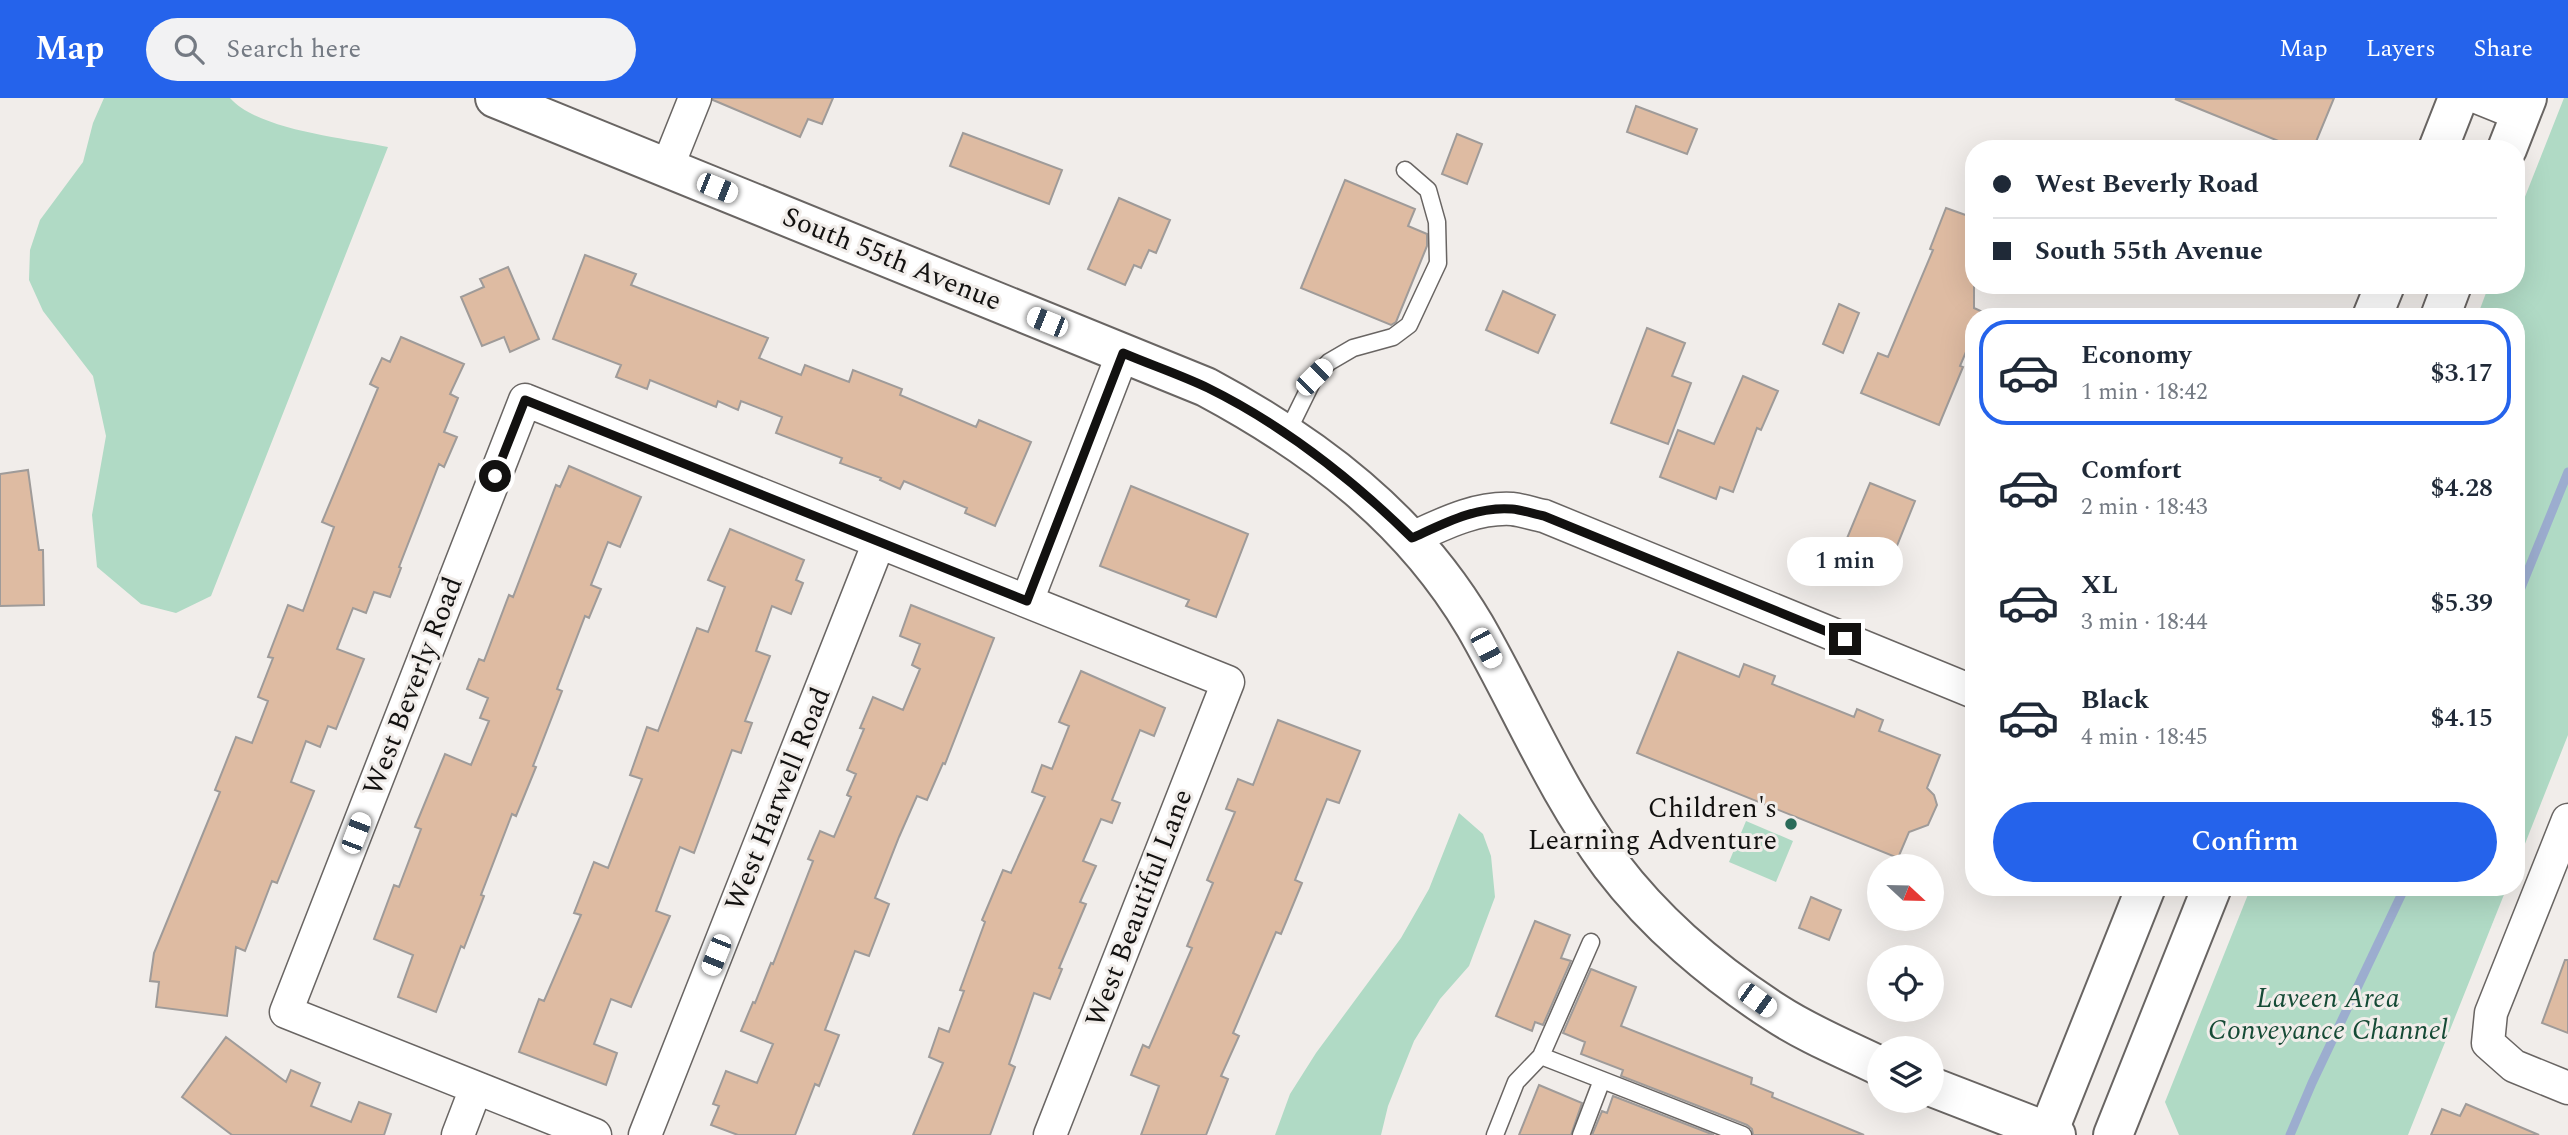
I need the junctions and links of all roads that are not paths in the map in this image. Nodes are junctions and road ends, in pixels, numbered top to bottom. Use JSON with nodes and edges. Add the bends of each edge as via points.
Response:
{"nodes":[{"id":1,"x":495,"y":98,"type":"edge"},
{"id":2,"x":695,"y":98,"type":"edge"},
{"id":3,"x":2458,"y":98,"type":"edge"},
{"id":4,"x":2479,"y":98,"type":"edge"},
{"id":5,"x":2519,"y":120,"type":"edge"},
{"id":6,"x":2442,"y":140,"type":"edge"},
{"id":7,"x":667,"y":168,"type":"junction"},
{"id":8,"x":1405,"y":170,"type":"dead end"},
{"id":9,"x":1123,"y":353,"type":"junction"},
{"id":10,"x":1287,"y":433,"type":"junction"},
{"id":11,"x":1412,"y":538,"type":"junction"},
{"id":12,"x":879,"y":542,"type":"junction"},
{"id":13,"x":1027,"y":601,"type":"junction"},
{"id":14,"x":1965,"y":688,"type":"edge"},
{"id":15,"x":2568,"y":820,"type":"edge"},
{"id":16,"x":2143,"y":896,"type":"edge"},
{"id":17,"x":2208,"y":896,"type":"edge"},
{"id":18,"x":1591,"y":942,"type":"dead end"},
{"id":19,"x":1541,"y":1056,"type":"junction"},
{"id":20,"x":1867,"y":1059,"type":"edge"},
{"id":21,"x":1602,"y":1080,"type":"junction"},
{"id":22,"x":2568,"y":1087,"type":"edge"},
{"id":23,"x":476,"y":1088,"type":"junction"},
{"id":24,"x":1944,"y":1092,"type":"edge"},
{"id":25,"x":2050,"y":1134,"type":"edge"},
{"id":26,"x":457,"y":1135,"type":"edge"},
{"id":27,"x":595,"y":1135,"type":"edge"},
{"id":28,"x":645,"y":1135,"type":"edge"},
{"id":29,"x":1050,"y":1135,"type":"edge"},
{"id":30,"x":1495,"y":1135,"type":"edge"},
{"id":31,"x":1581,"y":1135,"type":"edge"},
{"id":32,"x":1743,"y":1135,"type":"edge"},
{"id":33,"x":2113,"y":1135,"type":"edge"}],
"edges":[{"from":1,"to":7,"type":"street","name":"South 55th Avenue"},
{"from":2,"to":7,"type":"street"},
{"from":3,"to":6,"type":"street"},
{"from":4,"to":5,"type":"street"},
{"from":7,"to":9,"type":"street","name":"South 55th Avenue"},
{"from":8,"to":10,"type":"lane","via":[[1428,190],[1437,222],[1438,263],[1409,325],[1393,337],[1353,348],[1329,362],[1314,377]]},
{"from":9,"to":10,"type":"street","name":"South 55th Avenue","via":[[1206,387]]},
{"from":9,"to":13,"type":"street"},
{"from":10,"to":11,"type":"street","name":"South 55th Avenue","via":[[1366,494]]},
{"from":11,"to":14,"type":"street","via":[[1473,513],[1511,509],[1544,516]]},
{"from":11,"to":20,"type":"street","name":"South 55th Avenue","via":[[1474,625],[1574,811],[1652,913],[1716,970],[1777,1014]]},
{"from":12,"to":13,"type":"street"},
{"from":12,"to":23,"type":"street","name":"West Beverly Road","via":[[525,400],[286,1012]]},
{"from":12,"to":28,"type":"street","name":"West Harwell Road"},
{"from":13,"to":29,"type":"street","name":"West Beautiful Lane","via":[[1228,682]]},
{"from":15,"to":22,"type":"street","via":[[2491,1013],[2488,1043],[2514,1066]]},
{"from":16,"to":25,"type":"street"},
{"from":17,"to":33,"type":"street"},
{"from":18,"to":19,"type":"lane"},
{"from":19,"to":21,"type":"lane"},
{"from":19,"to":30,"type":"lane","via":[[1516,1082]]},
{"from":21,"to":31,"type":"lane"},
{"from":21,"to":32,"type":"lane"},
{"from":23,"to":26,"type":"street"},
{"from":23,"to":27,"type":"street"},
{"from":24,"to":25,"type":"street"}]}
